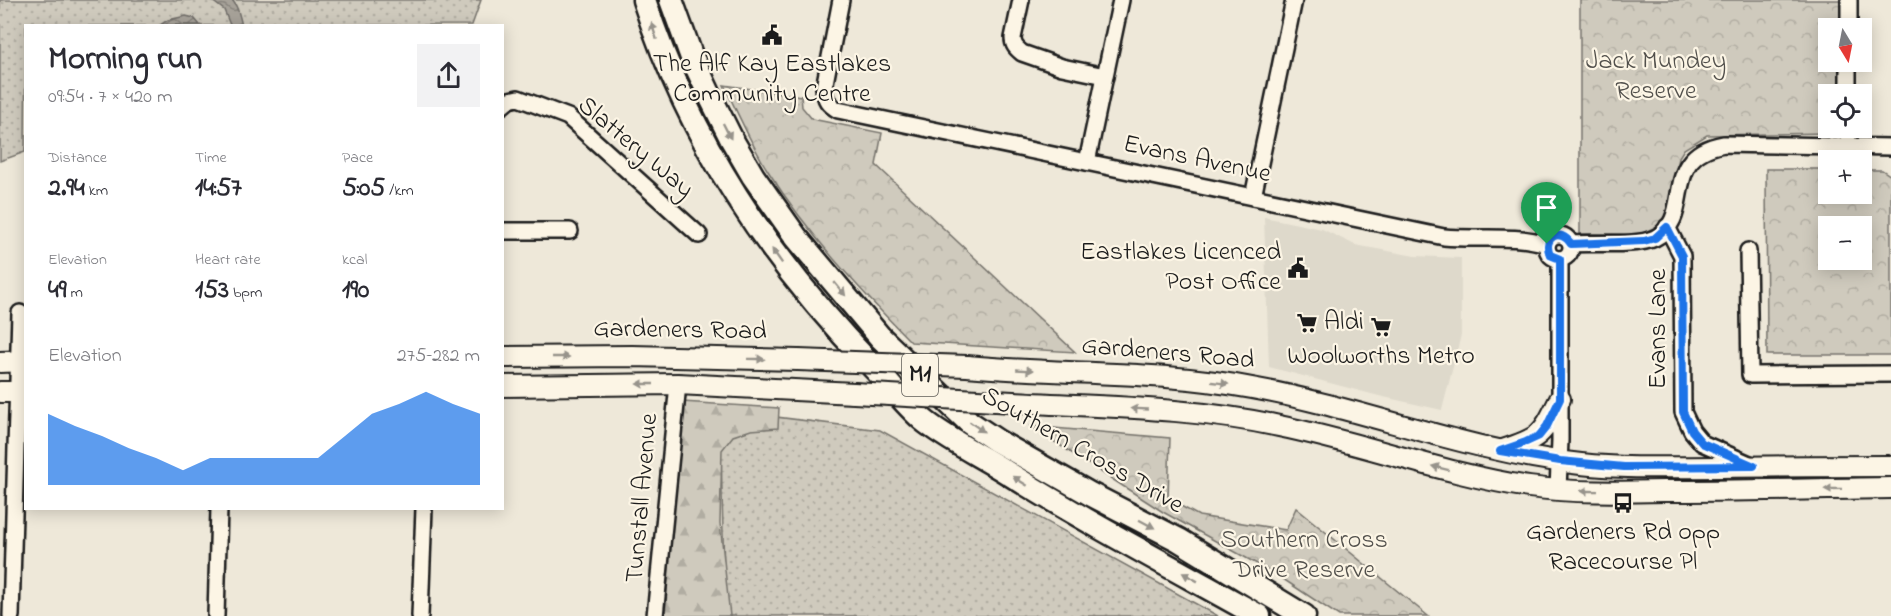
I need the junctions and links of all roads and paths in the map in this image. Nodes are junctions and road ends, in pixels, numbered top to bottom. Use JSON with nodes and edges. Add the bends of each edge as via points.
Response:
{"nodes":[{"id":1,"x":644,"y":0,"type":"edge"},
{"id":2,"x":671,"y":0,"type":"edge"},
{"id":3,"x":841,"y":0,"type":"edge"},
{"id":4,"x":1021,"y":0,"type":"edge"},
{"id":5,"x":1121,"y":0,"type":"edge"},
{"id":6,"x":1294,"y":0,"type":"edge"},
{"id":7,"x":1849,"y":0,"type":"edge"},
{"id":8,"x":1849,"y":18,"type":"edge"},
{"id":9,"x":1106,"y":76,"type":"junction"},
{"id":10,"x":504,"y":104,"type":"edge"},
{"id":11,"x":1848,"y":138,"type":"edge"},
{"id":12,"x":1848,"y":146,"type":"junction"},
{"id":13,"x":1891,"y":147,"type":"edge"},
{"id":14,"x":1087,"y":162,"type":"junction"},
{"id":15,"x":1253,"y":197,"type":"junction"},
{"id":16,"x":1667,"y":227,"type":"junction"},
{"id":17,"x":504,"y":231,"type":"edge"},
{"id":18,"x":570,"y":231,"type":"dead end"},
{"id":19,"x":699,"y":235,"type":"dead end"},
{"id":20,"x":1547,"y":244,"type":"junction"},
{"id":21,"x":1571,"y":244,"type":"junction"},
{"id":22,"x":1748,"y":251,"type":"dead end"},
{"id":23,"x":1560,"y":259,"type":"junction"},
{"id":24,"x":20,"y":313,"type":"dead end"},
{"id":25,"x":504,"y":357,"type":"edge"},
{"id":26,"x":15,"y":362,"type":"edge"},
{"id":27,"x":1891,"y":374,"type":"edge"},
{"id":28,"x":678,"y":384,"type":"junction"},
{"id":29,"x":504,"y":386,"type":"edge"},
{"id":30,"x":15,"y":392,"type":"edge"},
{"id":31,"x":1560,"y":399,"type":"junction"},
{"id":32,"x":1500,"y":451,"type":"junction"},
{"id":33,"x":1560,"y":461,"type":"junction"},
{"id":34,"x":1754,"y":466,"type":"junction"},
{"id":35,"x":1891,"y":466,"type":"edge"},
{"id":36,"x":1891,"y":488,"type":"edge"},
{"id":37,"x":1558,"y":490,"type":"junction"},
{"id":38,"x":219,"y":510,"type":"edge"},
{"id":39,"x":424,"y":510,"type":"edge"},
{"id":40,"x":11,"y":616,"type":"edge"},
{"id":41,"x":216,"y":616,"type":"edge"},
{"id":42,"x":420,"y":616,"type":"edge"},
{"id":43,"x":655,"y":616,"type":"edge"},
{"id":44,"x":1259,"y":616,"type":"edge"},
{"id":45,"x":1304,"y":616,"type":"edge"}],
"edges":[{"from":44,"to":1,"type":"highway","number":"M1","one_way":true,"via":[[1035,490],[923,419],[806,293],[731,190],[675,84]]},
{"from":2,"to":45,"type":"highway","name":"Southern Cross Drive","number":"M1","one_way":true,"via":[[691,55],[753,176],[796,237],[880,337],[970,423],[1090,494],[1179,540]]},
{"from":3,"to":14,"type":"street","name":"Evans Avenue","via":[[824,88],[829,104],[838,110]]},
{"from":4,"to":9,"type":"street","via":[[1013,38],[1017,49],[1062,67]]},
{"from":5,"to":9,"type":"street"},
{"from":6,"to":15,"type":"street"},
{"from":7,"to":8,"type":"street"},
{"from":9,"to":14,"type":"street"},
{"from":10,"to":19,"type":"street","name":"Slattery Way","via":[[518,99],[568,117]]},
{"from":11,"to":12,"type":"street"},
{"from":12,"to":13,"type":"street"},
{"from":12,"to":16,"type":"street","via":[[1711,146],[1692,158],[1683,172],[1676,212]]},
{"from":14,"to":15,"type":"street","name":"Evans Avenue"},
{"from":15,"to":20,"type":"street","name":"Evans Avenue","via":[[1444,237],[1524,239]]},
{"from":16,"to":21,"type":"street","via":[[1655,238],[1644,241]]},
{"from":16,"to":34,"type":"street","name":"Evans Lane","via":[[1682,256],[1683,412],[1702,443]]},
{"from":17,"to":18,"type":"street"},
{"from":20,"to":21,"type":"street","via":[[1559,235]]},
{"from":20,"to":23,"type":"street","via":[[1550,255]]},
{"from":21,"to":23,"type":"street","via":[[1569,254]]},
{"from":22,"to":27,"type":"street","via":[[1750,375]]},
{"from":23,"to":31,"type":"street"},
{"from":24,"to":26,"type":"street"},
{"from":25,"to":32,"type":"main road","name":"Gardeners Road","one_way":true,"bridge":true,"via":[[798,360],[1173,377],[1314,401]]},
{"from":26,"to":30,"type":"street"},
{"from":28,"to":29,"type":"main road","name":"Gardeners Road","one_way":true},
{"from":37,"to":28,"type":"main road","name":"Gardeners Road","one_way":true,"bridge":true,"via":[[1497,481],[1329,437],[1199,413]]},
{"from":28,"to":43,"type":"street","name":"Tunstall Avenue"},
{"from":30,"to":40,"type":"street"},
{"from":31,"to":32,"type":"main road","via":[[1539,436]]},
{"from":31,"to":33,"type":"street"},
{"from":32,"to":33,"type":"main road","name":"Gardeners Road"},
{"from":33,"to":34,"type":"main road","name":"Gardeners Road","via":[[1624,467]]},
{"from":33,"to":37,"type":"street"},
{"from":34,"to":35,"type":"main road","name":"Gardeners Road"},
{"from":36,"to":37,"type":"main road","name":"Gardeners Road","one_way":true},
{"from":38,"to":41,"type":"street"},
{"from":39,"to":42,"type":"street"}]}
